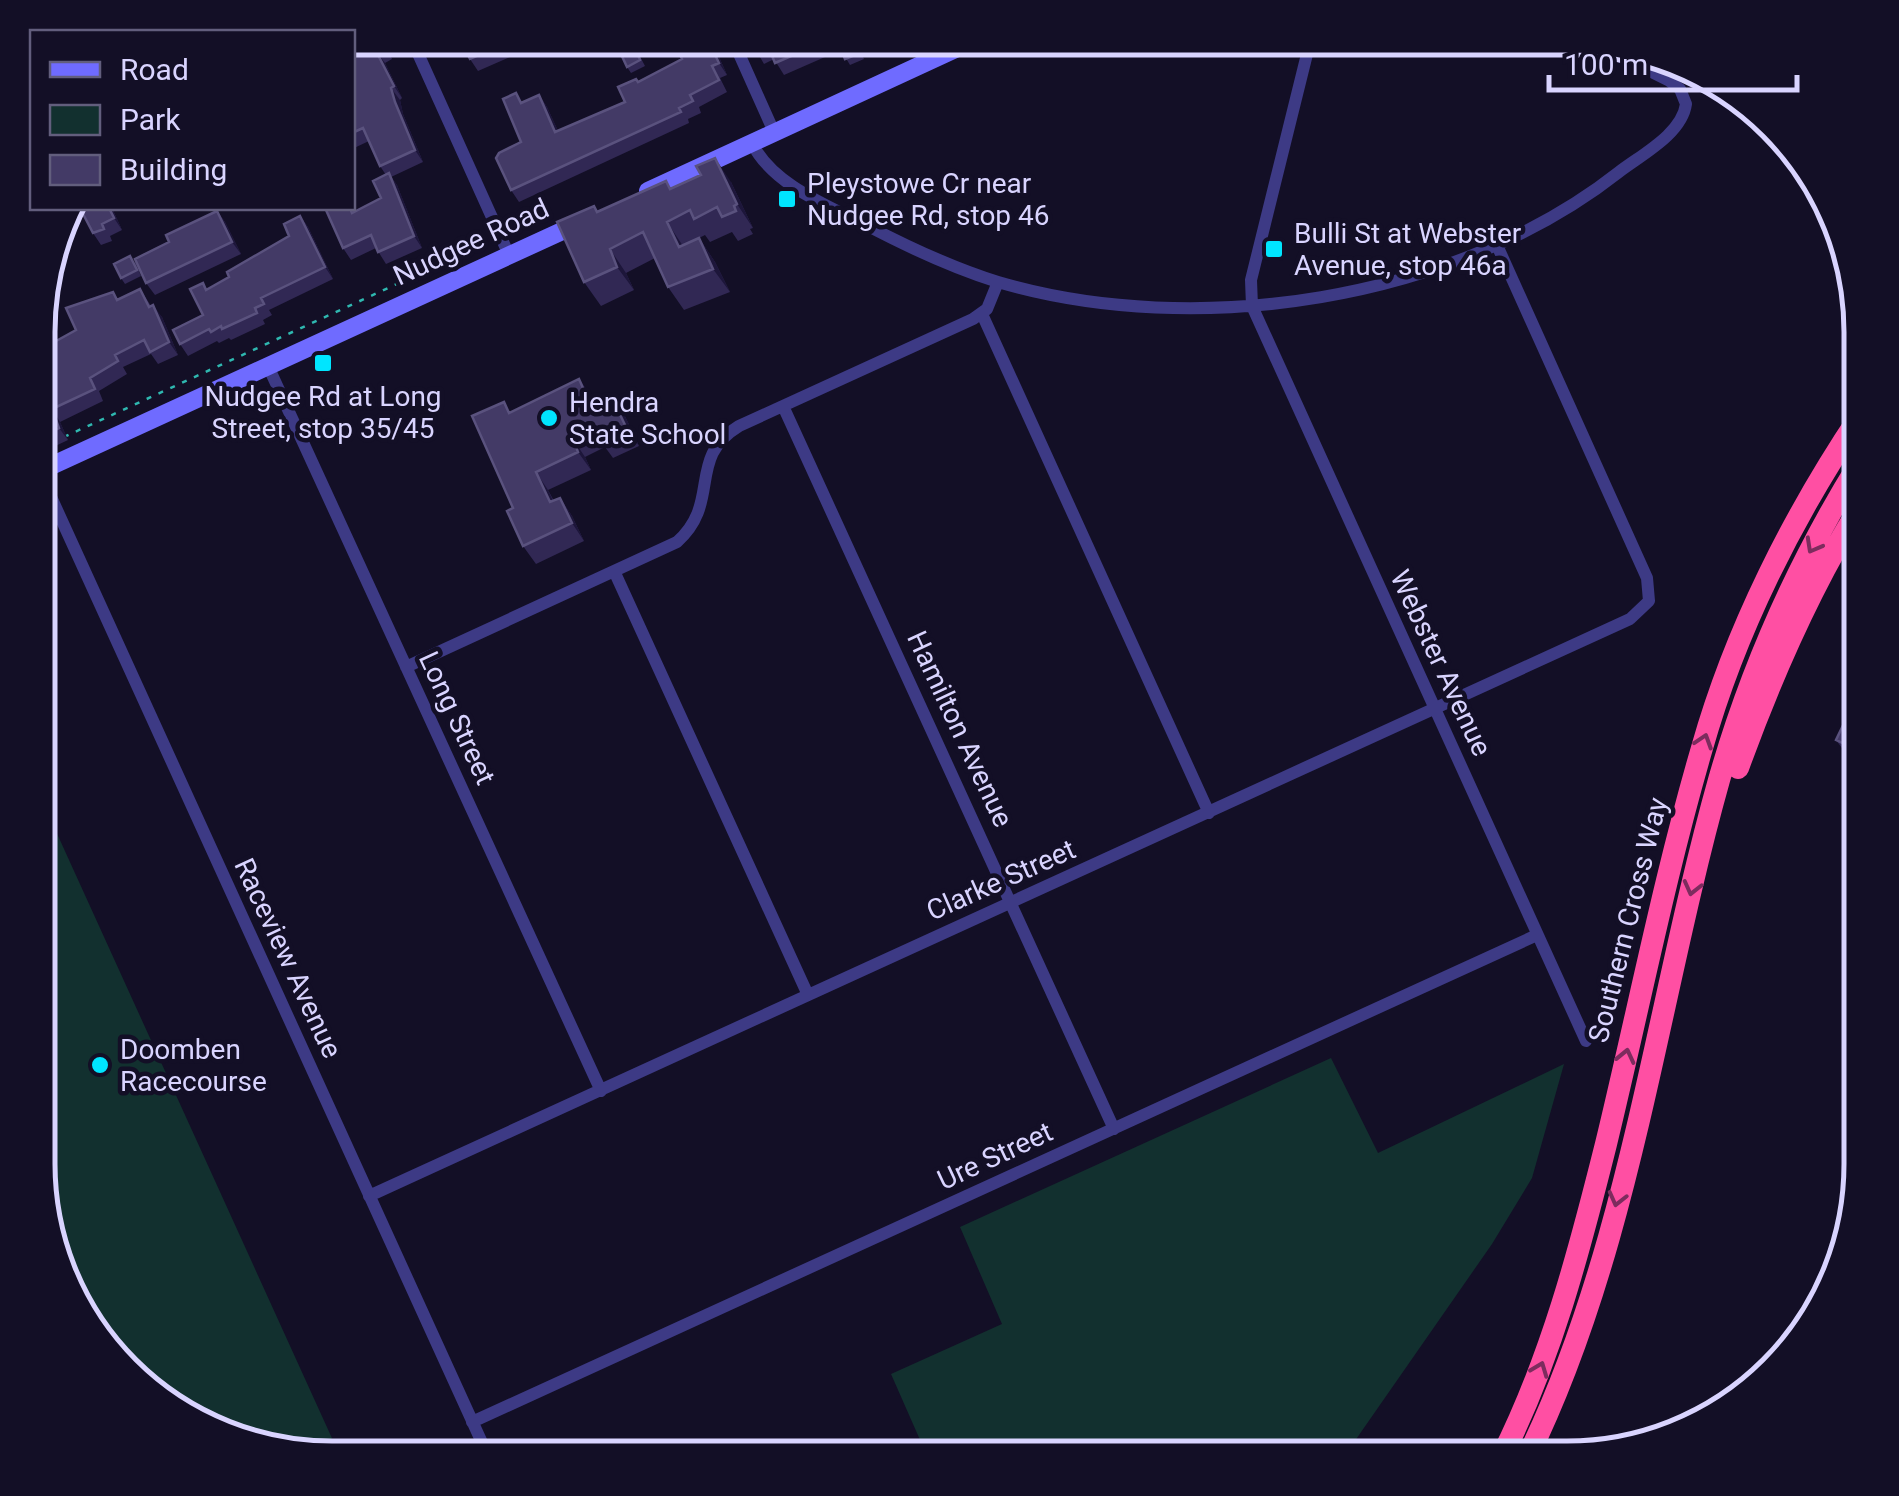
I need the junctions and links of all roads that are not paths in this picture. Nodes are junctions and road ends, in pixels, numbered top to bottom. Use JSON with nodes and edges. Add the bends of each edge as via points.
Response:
{"nodes":[{"id":1,"x":419,"y":56,"type":"edge"},
{"id":2,"x":740,"y":56,"type":"edge"},
{"id":3,"x":940,"y":56,"type":"edge"},
{"id":4,"x":1308,"y":56,"type":"edge"},
{"id":5,"x":1636,"y":64,"type":"edge"},
{"id":6,"x":774,"y":132,"type":"junction"},
{"id":7,"x":752,"y":143,"type":"junction"},
{"id":8,"x":634,"y":198,"type":"edge"},
{"id":9,"x":598,"y":214,"type":"edge"},
{"id":10,"x":1496,"y":244,"type":"junction"},
{"id":11,"x":509,"y":255,"type":"junction"},
{"id":12,"x":998,"y":282,"type":"junction"},
{"id":13,"x":1252,"y":306,"type":"junction"},
{"id":14,"x":982,"y":314,"type":"junction"},
{"id":15,"x":268,"y":366,"type":"junction"},
{"id":16,"x":783,"y":406,"type":"junction"},
{"id":17,"x":1844,"y":444,"type":"edge"},
{"id":18,"x":55,"y":464,"type":"edge"},
{"id":19,"x":1844,"y":493,"type":"edge"},
{"id":20,"x":55,"y":507,"type":"edge"},
{"id":21,"x":1844,"y":536,"type":"edge"},
{"id":22,"x":615,"y":573,"type":"junction"},
{"id":23,"x":406,"y":667,"type":"junction"},
{"id":24,"x":1434,"y":710,"type":"junction"},
{"id":25,"x":1712,"y":808,"type":"junction"},
{"id":26,"x":1209,"y":813,"type":"junction"},
{"id":27,"x":1012,"y":902,"type":"junction"},
{"id":28,"x":1538,"y":935,"type":"junction"},
{"id":29,"x":808,"y":995,"type":"junction"},
{"id":30,"x":1586,"y":1041,"type":"dead end"},
{"id":31,"x":601,"y":1090,"type":"junction"},
{"id":32,"x":1114,"y":1129,"type":"junction"},
{"id":33,"x":370,"y":1196,"type":"junction"},
{"id":34,"x":472,"y":1422,"type":"junction"},
{"id":35,"x":481,"y":1440,"type":"edge"},
{"id":36,"x":1509,"y":1441,"type":"edge"},
{"id":37,"x":1535,"y":1441,"type":"edge"}],
"edges":[{"from":1,"to":11,"type":"street"},
{"from":2,"to":6,"type":"street"},
{"from":3,"to":6,"type":"main road"},
{"from":4,"to":13,"type":"street","via":[[1252,280]]},
{"from":5,"to":10,"type":"street","via":[[1680,89],[1686,104],[1676,126],[1613,177]]},
{"from":6,"to":7,"type":"main road"},
{"from":7,"to":8,"type":"main road"},
{"from":7,"to":12,"type":"street","via":[[764,165],[827,205]]},
{"from":9,"to":11,"type":"main road","name":"Nudgee Road"},
{"from":10,"to":13,"type":"street","via":[[1372,287]]},
{"from":10,"to":24,"type":"street","name":"Clarke Street","via":[[1647,578],[1649,601],[1630,620]]},
{"from":11,"to":15,"type":"main road","name":"Nudgee Road"},
{"from":12,"to":13,"type":"street","via":[[1099,302]]},
{"from":12,"to":14,"type":"street"},
{"from":13,"to":24,"type":"street","name":"Webster Avenue"},
{"from":14,"to":16,"type":"street"},
{"from":14,"to":26,"type":"street"},
{"from":15,"to":18,"type":"main road","name":"Nudgee Road"},
{"from":15,"to":23,"type":"street","name":"Long Street"},
{"from":16,"to":22,"type":"street","via":[[716,446],[701,511],[688,533]]},
{"from":16,"to":27,"type":"street","name":"Hamilton Avenue"},
{"from":36,"to":17,"type":"highway","name":"Southern Cross Way","one_way":true,"via":[[1572,1274],[1702,744],[1769,576]]},
{"from":19,"to":25,"type":"highway","name":"Southern Cross Way","one_way":true,"via":[[1774,628]]},
{"from":20,"to":33,"type":"street","name":"Raceview Avenue"},
{"from":21,"to":25,"type":"highway","via":[[1778,665],[1734,780]]},
{"from":22,"to":23,"type":"street"},
{"from":22,"to":29,"type":"street"},
{"from":23,"to":31,"type":"street","name":"Long Street"},
{"from":24,"to":26,"type":"street","name":"Clarke Street"},
{"from":24,"to":28,"type":"street","name":"Webster Avenue"},
{"from":25,"to":37,"type":"highway","name":"Southern Cross Way","one_way":true,"via":[[1593,1292]]},
{"from":26,"to":27,"type":"street","name":"Clarke Street"},
{"from":27,"to":29,"type":"street","name":"Clarke Street"},
{"from":27,"to":32,"type":"street","name":"Hamilton Avenue"},
{"from":28,"to":30,"type":"street","name":"Webster Avenue"},
{"from":28,"to":32,"type":"street","name":"Ure Street"},
{"from":29,"to":31,"type":"street","name":"Clarke Street"},
{"from":31,"to":33,"type":"street","name":"Clarke Street"},
{"from":32,"to":34,"type":"street","name":"Ure Street"},
{"from":33,"to":34,"type":"street","name":"Raceview Avenue"},
{"from":34,"to":35,"type":"street","name":"Raceview Avenue"}]}
